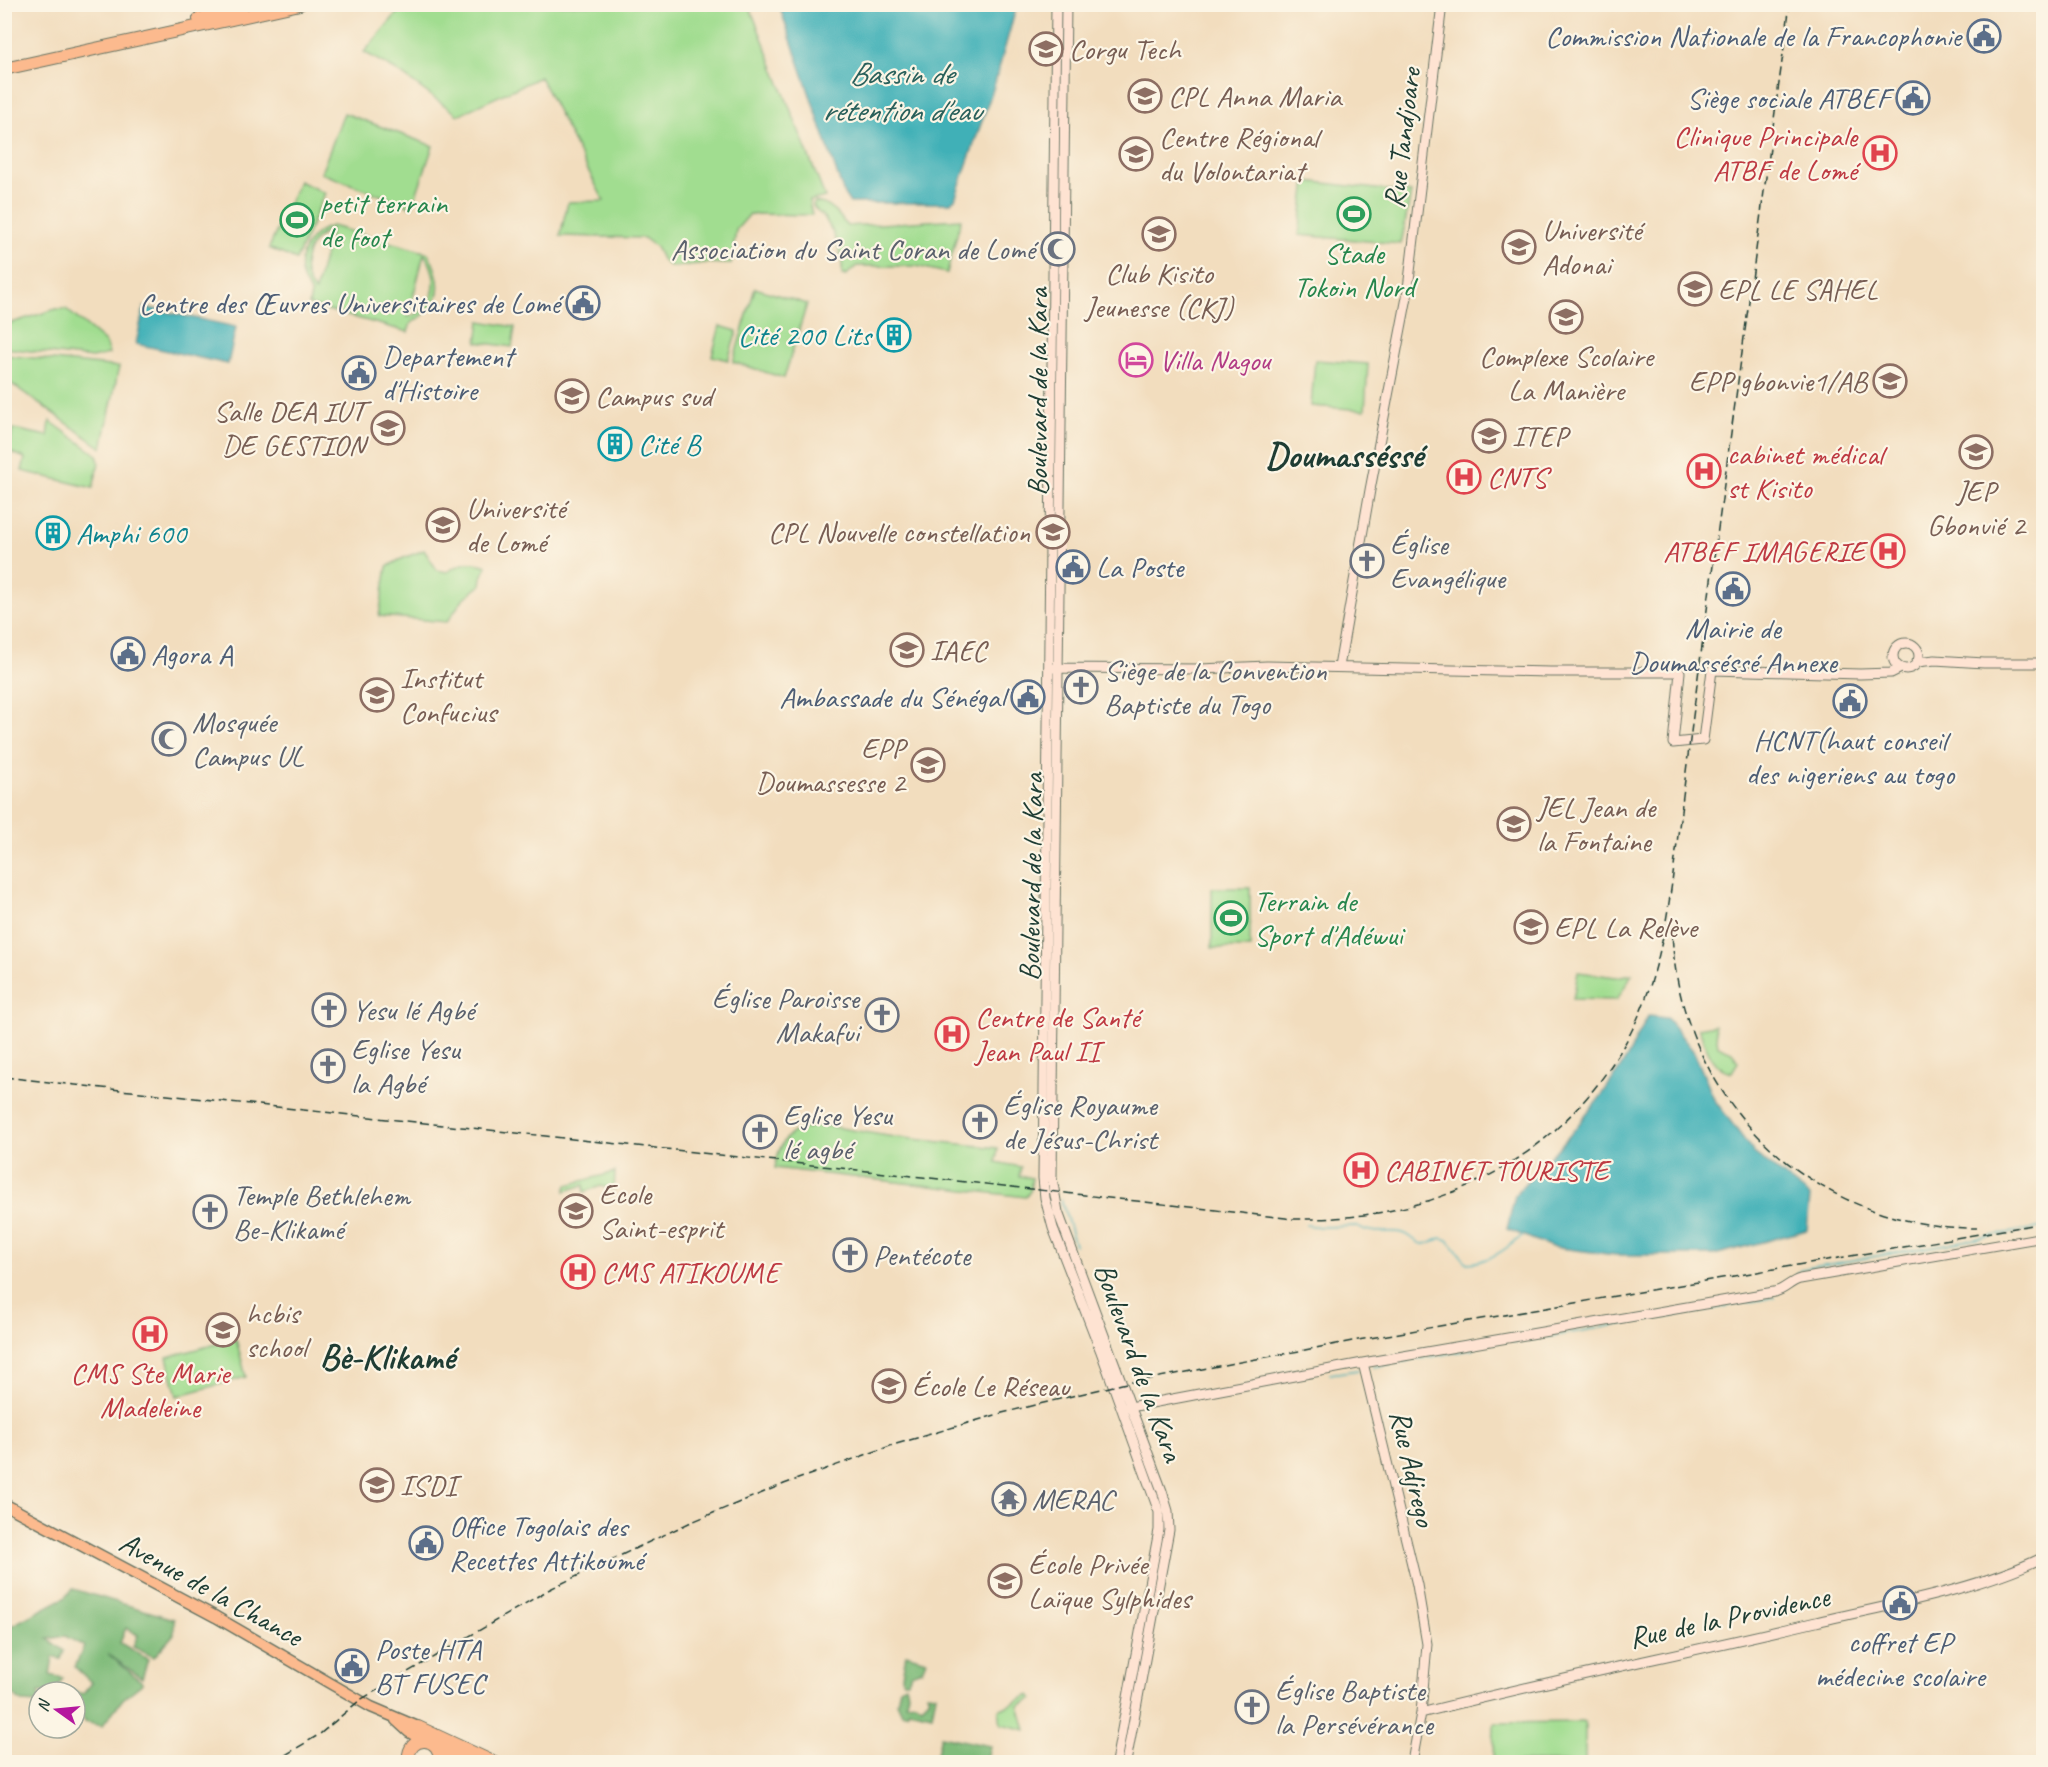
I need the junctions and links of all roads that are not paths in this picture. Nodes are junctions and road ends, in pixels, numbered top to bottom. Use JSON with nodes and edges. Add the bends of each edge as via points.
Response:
{"nodes":[{"id":1,"x":266,"y":4,"type":"edge"},
{"id":2,"x":300,"y":4,"type":"edge"},
{"id":3,"x":1056,"y":4,"type":"edge"},
{"id":4,"x":1066,"y":4,"type":"edge"},
{"id":5,"x":1442,"y":4,"type":"edge"},
{"id":6,"x":4,"y":60,"type":"edge"},
{"id":7,"x":4,"y":69,"type":"edge"},
{"id":8,"x":1917,"y":651,"type":"junction"},
{"id":9,"x":1893,"y":656,"type":"junction"},
{"id":10,"x":1935,"y":660,"type":"junction"},
{"id":11,"x":1917,"y":662,"type":"junction"},
{"id":12,"x":2043,"y":663,"type":"edge"},
{"id":13,"x":1339,"y":667,"type":"junction"},
{"id":14,"x":1054,"y":668,"type":"junction"},
{"id":15,"x":1901,"y":668,"type":"junction"},
{"id":16,"x":1879,"y":674,"type":"junction"},
{"id":17,"x":2043,"y":1237,"type":"edge"},
{"id":18,"x":1363,"y":1363,"type":"junction"},
{"id":19,"x":1126,"y":1408,"type":"junction"},
{"id":20,"x":4,"y":1503,"type":"edge"},
{"id":21,"x":2043,"y":1557,"type":"edge"},
{"id":22,"x":1421,"y":1713,"type":"junction"},
{"id":23,"x":394,"y":1717,"type":"junction"},
{"id":24,"x":418,"y":1727,"type":"junction"},
{"id":25,"x":431,"y":1744,"type":"junction"},
{"id":26,"x":409,"y":1762,"type":"edge"},
{"id":27,"x":439,"y":1762,"type":"edge"},
{"id":28,"x":486,"y":1762,"type":"edge"},
{"id":29,"x":493,"y":1762,"type":"edge"},
{"id":30,"x":1116,"y":1762,"type":"edge"},
{"id":31,"x":1126,"y":1762,"type":"edge"},
{"id":32,"x":1412,"y":1762,"type":"edge"}],
"edges":[{"from":1,"to":6,"type":"highway"},
{"from":2,"to":7,"type":"highway"},
{"from":3,"to":14,"type":"main road","name":"Boulevard de la Kara"},
{"from":4,"to":14,"type":"main road","name":"Boulevard de la Kara"},
{"from":5,"to":13,"type":"main road","name":"Rue Tandjoare","via":[[1407,297]]},
{"from":8,"to":9,"type":"main road","via":[[1905,643],[1897,646]]},
{"from":8,"to":10,"type":"main road"},
{"from":8,"to":11,"type":"main road"},
{"from":9,"to":15,"type":"main road"},
{"from":9,"to":16,"type":"main road","via":[[1886,670]]},
{"from":10,"to":11,"type":"main road"},
{"from":10,"to":12,"type":"main road"},
{"from":11,"to":15,"type":"main road"},
{"from":13,"to":14,"type":"main road"},
{"from":13,"to":16,"type":"main road","via":[[1680,672],[1673,743],[1703,740],[1712,670]]},
{"from":14,"to":19,"type":"main road","name":"Boulevard de la Kara","via":[[1050,1201]]},
{"from":15,"to":16,"type":"main road"},
{"from":17,"to":18,"type":"main road","via":[[1800,1279],[1774,1292]]},
{"from":18,"to":19,"type":"main road"},
{"from":18,"to":22,"type":"main road","name":"Rue Adjrego","via":[[1417,1585],[1427,1644]]},
{"from":19,"to":30,"type":"main road","name":"Boulevard de la Kara","via":[[1160,1519]]},
{"from":19,"to":31,"type":"main road","name":"Boulevard de la Kara","via":[[1167,1504],[1170,1524]]},
{"from":20,"to":23,"type":"main road","name":"Avenue de la Chance"},
{"from":21,"to":22,"type":"main road","name":"Rue de la Providence","via":[[2016,1570],[1916,1599]]},
{"from":22,"to":32,"type":"main road","name":"Rue Adjrego"},
{"from":23,"to":24,"type":"main road","name":"Avenue de la Chance"},
{"from":23,"to":25,"type":"main road","name":"Avenue de la Chance","via":[[409,1732]]},
{"from":24,"to":25,"type":"main road","name":"Avenue de la Chance"},
{"from":24,"to":29,"type":"highway"},
{"from":25,"to":26,"type":"highway","via":[[413,1744]]},
{"from":25,"to":27,"type":"highway"},
{"from":25,"to":28,"type":"highway"}]}
